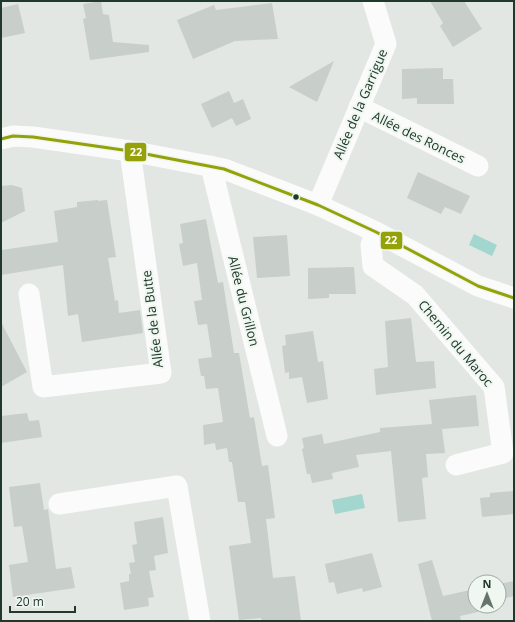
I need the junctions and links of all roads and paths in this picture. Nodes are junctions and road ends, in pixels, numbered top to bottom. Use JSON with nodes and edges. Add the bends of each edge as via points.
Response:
{"nodes":[{"id":1,"x":372,"y":1,"type":"edge"},
{"id":2,"x":359,"y":107,"type":"junction"},
{"id":3,"x":1,"y":140,"type":"edge"},
{"id":4,"x":130,"y":151,"type":"junction"},
{"id":5,"x":211,"y":166,"type":"junction"},
{"id":6,"x":478,"y":166,"type":"dead end"},
{"id":7,"x":318,"y":205,"type":"junction"},
{"id":8,"x":376,"y":232,"type":"junction"},
{"id":9,"x":29,"y":294,"type":"dead end"},
{"id":10,"x":514,"y":298,"type":"edge"},
{"id":11,"x":277,"y":436,"type":"dead end"},
{"id":12,"x":456,"y":465,"type":"dead end"},
{"id":13,"x":59,"y":504,"type":"dead end"},
{"id":14,"x":200,"y":621,"type":"edge"}],
"edges":[{"from":1,"to":2,"type":"street","name":"Allée de la Garrigue","via":[[386,44]]},
{"from":2,"to":6,"type":"street","name":"Allée des Ronces"},
{"from":2,"to":7,"type":"street","name":"Allée de la Garrigue"},
{"from":3,"to":4,"type":"street","via":[[13,136],[33,137]]},
{"from":4,"to":5,"type":"street"},
{"from":4,"to":9,"type":"street","name":"Allée de la Butte","via":[[160,373],[43,387]]},
{"from":5,"to":7,"type":"street"},
{"from":5,"to":11,"type":"street","name":"Allée du Grillon"},
{"from":7,"to":8,"type":"street"},
{"from":8,"to":10,"type":"street","via":[[478,286]]},
{"from":8,"to":12,"type":"street","name":"Chemin du Maroc","via":[[371,245],[373,266],[415,295],[494,387],[503,453]]},
{"from":13,"to":14,"type":"street","via":[[177,486]]}]}
